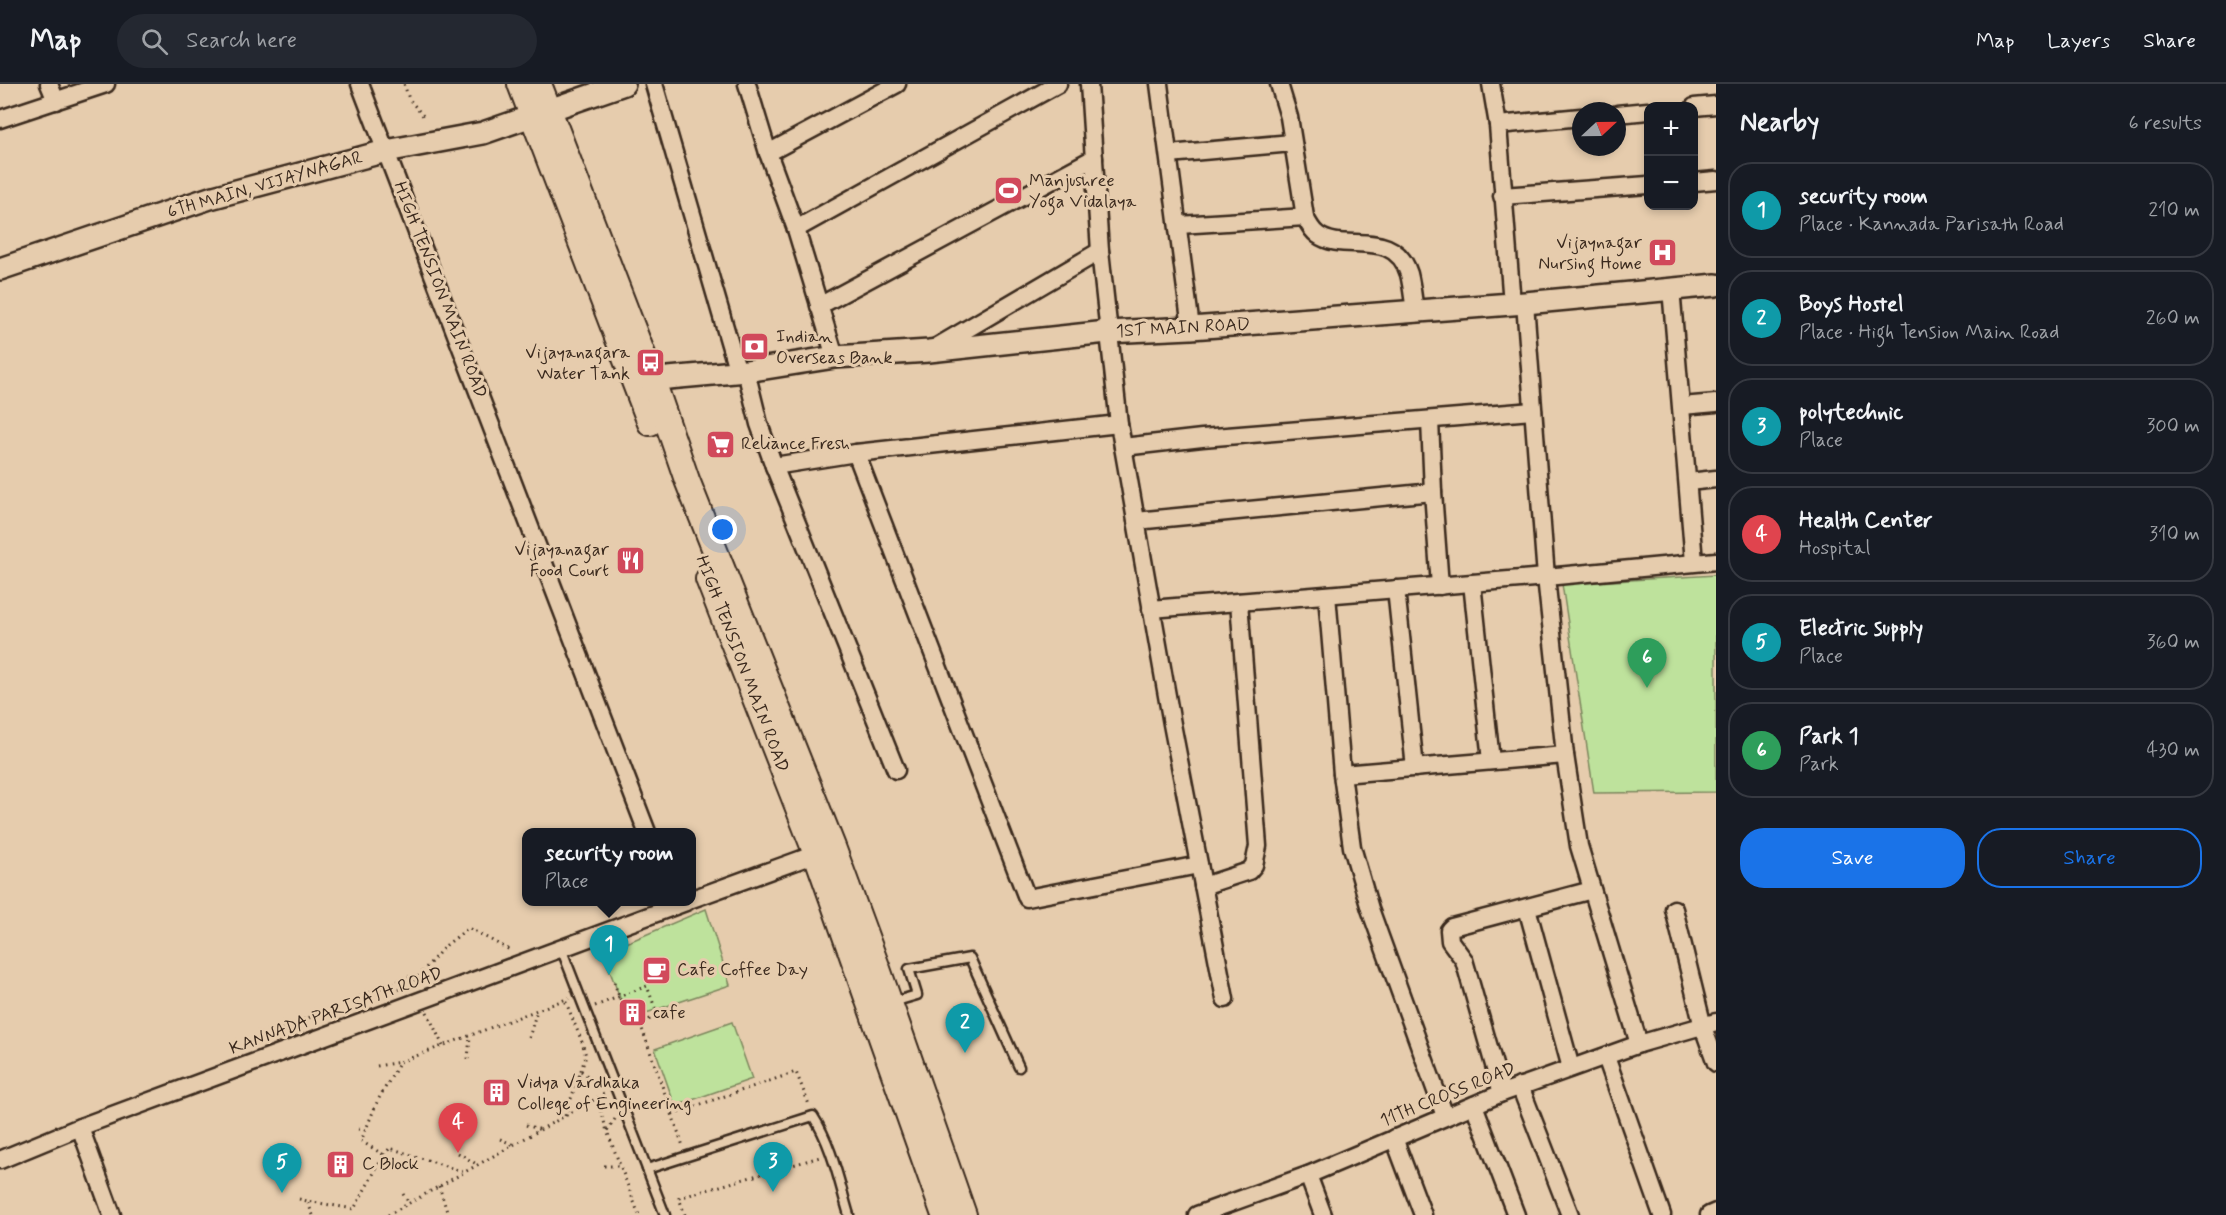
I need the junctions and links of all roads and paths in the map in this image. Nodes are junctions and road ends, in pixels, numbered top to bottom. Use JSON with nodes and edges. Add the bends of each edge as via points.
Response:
{"nodes":[{"id":1,"x":49,"y":84,"type":"edge"},
{"id":2,"x":106,"y":84,"type":"edge"},
{"id":3,"x":360,"y":84,"type":"edge"},
{"id":4,"x":404,"y":84,"type":"edge"},
{"id":5,"x":520,"y":84,"type":"edge"},
{"id":6,"x":539,"y":84,"type":"edge"},
{"id":7,"x":624,"y":84,"type":"edge"},
{"id":8,"x":654,"y":84,"type":"edge"},
{"id":9,"x":747,"y":84,"type":"edge"},
{"id":10,"x":897,"y":84,"type":"edge"},
{"id":11,"x":1058,"y":84,"type":"edge"},
{"id":12,"x":1089,"y":84,"type":"edge"},
{"id":13,"x":1159,"y":84,"type":"edge"},
{"id":14,"x":1279,"y":84,"type":"edge"},
{"id":15,"x":1491,"y":84,"type":"edge"},
{"id":16,"x":56,"y":101,"type":"junction"},
{"id":17,"x":1716,"y":105,"type":"edge"},
{"id":18,"x":1698,"y":107,"type":"edge"},
{"id":19,"x":1644,"y":111,"type":"edge"},
{"id":20,"x":542,"y":112,"type":"junction"},
{"id":21,"x":1626,"y":113,"type":"edge"},
{"id":22,"x":424,"y":117,"type":"dead end"},
{"id":23,"x":1572,"y":118,"type":"edge"},
{"id":24,"x":0,"y":119,"type":"edge"},
{"id":25,"x":1498,"y":124,"type":"junction"},
{"id":26,"x":1292,"y":142,"type":"junction"},
{"id":27,"x":386,"y":151,"type":"junction"},
{"id":28,"x":768,"y":153,"type":"junction"},
{"id":29,"x":1169,"y":154,"type":"junction"},
{"id":30,"x":1094,"y":158,"type":"junction"},
{"id":31,"x":1716,"y":180,"type":"edge"},
{"id":32,"x":1698,"y":182,"type":"edge"},
{"id":33,"x":1644,"y":185,"type":"edge"},
{"id":34,"x":1502,"y":196,"type":"junction"},
{"id":35,"x":1305,"y":217,"type":"junction"},
{"id":36,"x":1179,"y":225,"type":"junction"},
{"id":37,"x":796,"y":229,"type":"junction"},
{"id":38,"x":1100,"y":251,"type":"junction"},
{"id":39,"x":0,"y":270,"type":"edge"},
{"id":40,"x":1716,"y":285,"type":"edge"},
{"id":41,"x":1671,"y":288,"type":"junction"},
{"id":42,"x":1518,"y":303,"type":"junction"},
{"id":43,"x":819,"y":306,"type":"junction"},
{"id":44,"x":1415,"y":311,"type":"junction"},
{"id":45,"x":1191,"y":328,"type":"junction"},
{"id":46,"x":1107,"y":332,"type":"junction"},
{"id":47,"x":929,"y":351,"type":"junction"},
{"id":48,"x":835,"y":357,"type":"junction"},
{"id":49,"x":742,"y":372,"type":"junction"},
{"id":50,"x":643,"y":380,"type":"junction"},
{"id":51,"x":1716,"y":403,"type":"edge"},
{"id":52,"x":1682,"y":406,"type":"junction"},
{"id":53,"x":1533,"y":411,"type":"junction"},
{"id":54,"x":1430,"y":420,"type":"junction"},
{"id":55,"x":1119,"y":424,"type":"junction"},
{"id":56,"x":1123,"y":447,"type":"junction"},
{"id":57,"x":856,"y":453,"type":"junction"},
{"id":58,"x":774,"y":466,"type":"junction"},
{"id":59,"x":1716,"y":479,"type":"edge"},
{"id":60,"x":1688,"y":482,"type":"junction"},
{"id":61,"x":1433,"y":492,"type":"junction"},
{"id":62,"x":1136,"y":520,"type":"junction"},
{"id":63,"x":1716,"y":561,"type":"edge"},
{"id":64,"x":1694,"y":562,"type":"junction"},
{"id":65,"x":1546,"y":577,"type":"junction"},
{"id":66,"x":1472,"y":583,"type":"junction"},
{"id":67,"x":1440,"y":586,"type":"junction"},
{"id":68,"x":1396,"y":589,"type":"junction"},
{"id":69,"x":1327,"y":595,"type":"junction"},
{"id":70,"x":1239,"y":602,"type":"junction"},
{"id":71,"x":1151,"y":609,"type":"junction"},
{"id":72,"x":1565,"y":755,"type":"junction"},
{"id":73,"x":1491,"y":761,"type":"junction"},
{"id":74,"x":1415,"y":768,"type":"junction"},
{"id":75,"x":896,"y":770,"type":"dead end"},
{"id":76,"x":1342,"y":774,"type":"junction"},
{"id":77,"x":645,"y":828,"type":"edge"},
{"id":78,"x":824,"y":851,"type":"junction"},
{"id":79,"x":1199,"y":865,"type":"junction"},
{"id":80,"x":1203,"y":886,"type":"junction"},
{"id":81,"x":1592,"y":890,"type":"junction"},
{"id":82,"x":696,"y":898,"type":"edge"},
{"id":83,"x":670,"y":906,"type":"edge"},
{"id":84,"x":1527,"y":908,"type":"junction"},
{"id":85,"x":1674,"y":909,"type":"dead end"},
{"id":86,"x":561,"y":948,"type":"junction"},
{"id":87,"x":529,"y":960,"type":"junction"},
{"id":88,"x":614,"y":982,"type":"dead end"},
{"id":89,"x":411,"y":984,"type":"junction"},
{"id":90,"x":579,"y":994,"type":"junction"},
{"id":91,"x":619,"y":997,"type":"junction"},
{"id":92,"x":565,"y":999,"type":"junction"},
{"id":93,"x":1225,"y":999,"type":"dead end"},
{"id":94,"x":388,"y":1000,"type":"dead end"},
{"id":95,"x":421,"y":1000,"type":"junction"},
{"id":96,"x":890,"y":1003,"type":"junction"},
{"id":97,"x":537,"y":1010,"type":"junction"},
{"id":98,"x":585,"y":1010,"type":"junction"},
{"id":99,"x":624,"y":1011,"type":"dead end"},
{"id":100,"x":1709,"y":1024,"type":"edge"},
{"id":101,"x":281,"y":1029,"type":"dead end"},
{"id":102,"x":470,"y":1036,"type":"junction"},
{"id":103,"x":529,"y":1038,"type":"dead end"},
{"id":104,"x":1640,"y":1044,"type":"junction"},
{"id":105,"x":443,"y":1046,"type":"junction"},
{"id":106,"x":1606,"y":1057,"type":"junction"},
{"id":107,"x":468,"y":1059,"type":"dead end"},
{"id":108,"x":400,"y":1062,"type":"junction"},
{"id":109,"x":1716,"y":1063,"type":"edge"},
{"id":110,"x":377,"y":1066,"type":"dead end"},
{"id":111,"x":1019,"y":1067,"type":"dead end"},
{"id":112,"x":1571,"y":1068,"type":"junction"},
{"id":113,"x":580,"y":1071,"type":"junction"},
{"id":114,"x":1520,"y":1086,"type":"junction"},
{"id":115,"x":1502,"y":1093,"type":"junction"},
{"id":116,"x":597,"y":1098,"type":"junction"},
{"id":117,"x":1474,"y":1105,"type":"junction"},
{"id":118,"x":623,"y":1107,"type":"junction"},
{"id":119,"x":672,"y":1114,"type":"junction"},
{"id":120,"x":564,"y":1116,"type":"junction"},
{"id":121,"x":813,"y":1116,"type":"junction"},
{"id":122,"x":1445,"y":1116,"type":"junction"},
{"id":123,"x":526,"y":1125,"type":"dead end"},
{"id":124,"x":80,"y":1127,"type":"junction"},
{"id":125,"x":358,"y":1129,"type":"dead end"},
{"id":126,"x":365,"y":1130,"type":"dead end"},
{"id":127,"x":541,"y":1130,"type":"junction"},
{"id":128,"x":608,"y":1131,"type":"junction"},
{"id":129,"x":1394,"y":1138,"type":"junction"},
{"id":130,"x":500,"y":1139,"type":"dead end"},
{"id":131,"x":514,"y":1145,"type":"junction"},
{"id":132,"x":458,"y":1153,"type":"dead end"},
{"id":133,"x":830,"y":1154,"type":"junction"},
{"id":134,"x":384,"y":1155,"type":"junction"},
{"id":135,"x":686,"y":1157,"type":"junction"},
{"id":136,"x":0,"y":1160,"type":"edge"},
{"id":137,"x":478,"y":1165,"type":"junction"},
{"id":138,"x":604,"y":1166,"type":"dead end"},
{"id":139,"x":620,"y":1166,"type":"junction"},
{"id":140,"x":647,"y":1169,"type":"junction"},
{"id":141,"x":464,"y":1172,"type":"junction"},
{"id":142,"x":1308,"y":1175,"type":"junction"},
{"id":143,"x":439,"y":1186,"type":"junction"},
{"id":144,"x":403,"y":1194,"type":"dead end"},
{"id":145,"x":298,"y":1199,"type":"dead end"},
{"id":146,"x":307,"y":1201,"type":"junction"},
{"id":147,"x":409,"y":1203,"type":"junction"},
{"id":148,"x":112,"y":1215,"type":"edge"},
{"id":149,"x":313,"y":1215,"type":"edge"},
{"id":150,"x":388,"y":1215,"type":"edge"},
{"id":151,"x":448,"y":1215,"type":"edge"},
{"id":152,"x":639,"y":1215,"type":"edge"},
{"id":153,"x":665,"y":1215,"type":"edge"},
{"id":154,"x":685,"y":1215,"type":"edge"},
{"id":155,"x":849,"y":1215,"type":"edge"},
{"id":156,"x":944,"y":1215,"type":"edge"},
{"id":157,"x":964,"y":1215,"type":"edge"},
{"id":158,"x":1197,"y":1215,"type":"edge"},
{"id":159,"x":1323,"y":1215,"type":"edge"},
{"id":160,"x":1423,"y":1215,"type":"edge"},
{"id":161,"x":1516,"y":1215,"type":"edge"},
{"id":162,"x":1570,"y":1215,"type":"edge"},
{"id":163,"x":1662,"y":1215,"type":"edge"}],
"edges":[{"from":1,"to":16,"type":"street"},
{"from":2,"to":16,"type":"street"},
{"from":3,"to":27,"type":"street","name":"HIGH TENSION MAIN ROAD"},
{"from":4,"to":22,"type":"path","via":[[409,99]]},
{"from":5,"to":20,"type":"main road"},
{"from":6,"to":20,"type":"main road"},
{"from":7,"to":20,"type":"street","name":"6TH MAIN, VIJAYNAGAR"},
{"from":8,"to":49,"type":"street"},
{"from":9,"to":28,"type":"street"},
{"from":10,"to":28,"type":"street"},
{"from":11,"to":37,"type":"street"},
{"from":12,"to":30,"type":"street"},
{"from":13,"to":29,"type":"street"},
{"from":14,"to":26,"type":"street"},
{"from":15,"to":25,"type":"street"},
{"from":16,"to":24,"type":"street"},
{"from":17,"to":18,"type":"street"},
{"from":19,"to":21,"type":"street"},
{"from":20,"to":27,"type":"street","name":"6TH MAIN, VIJAYNAGAR","via":[[483,133]]},
{"from":20,"to":50,"type":"main road","name":"HIGH TENSION MAIN ROAD"},
{"from":23,"to":25,"type":"street"},
{"from":25,"to":34,"type":"street"},
{"from":26,"to":29,"type":"street"},
{"from":26,"to":35,"type":"street"},
{"from":27,"to":39,"type":"street","name":"6TH MAIN, VIJAYNAGAR","via":[[210,198]]},
{"from":27,"to":77,"type":"street","name":"HIGH TENSION MAIN ROAD"},
{"from":28,"to":37,"type":"street"},
{"from":29,"to":36,"type":"street"},
{"from":30,"to":38,"type":"street"},
{"from":30,"to":43,"type":"street"},
{"from":31,"to":32,"type":"street"},
{"from":33,"to":34,"type":"street"},
{"from":34,"to":42,"type":"street"},
{"from":35,"to":36,"type":"street"},
{"from":35,"to":44,"type":"street","via":[[1317,235],[1327,240],[1377,244],[1391,250],[1409,273]]},
{"from":36,"to":45,"type":"street"},
{"from":37,"to":43,"type":"street"},
{"from":38,"to":46,"type":"street"},
{"from":38,"to":47,"type":"street"},
{"from":40,"to":41,"type":"street","name":"1ST MAIN ROAD"},
{"from":41,"to":42,"type":"street","name":"1ST MAIN ROAD"},
{"from":41,"to":52,"type":"street"},
{"from":42,"to":44,"type":"street","name":"1ST MAIN ROAD"},
{"from":42,"to":53,"type":"street"},
{"from":43,"to":48,"type":"street"},
{"from":44,"to":45,"type":"street","name":"1ST MAIN ROAD"},
{"from":45,"to":46,"type":"street","name":"1ST MAIN ROAD"},
{"from":46,"to":47,"type":"street","name":"1ST MAIN ROAD"},
{"from":46,"to":55,"type":"street"},
{"from":47,"to":48,"type":"street","name":"1ST MAIN ROAD"},
{"from":48,"to":49,"type":"street","name":"1ST MAIN ROAD"},
{"from":49,"to":50,"type":"street","name":"1ST MAIN ROAD"},
{"from":49,"to":58,"type":"street"},
{"from":50,"to":78,"type":"main road","name":"HIGH TENSION MAIN ROAD","via":[[672,486]]},
{"from":51,"to":52,"type":"street"},
{"from":52,"to":60,"type":"street"},
{"from":53,"to":54,"type":"street"},
{"from":53,"to":65,"type":"street"},
{"from":54,"to":56,"type":"street"},
{"from":54,"to":61,"type":"street"},
{"from":55,"to":56,"type":"street"},
{"from":55,"to":57,"type":"street"},
{"from":56,"to":62,"type":"street"},
{"from":57,"to":58,"type":"street"},
{"from":57,"to":79,"type":"street","via":[[1027,898]]},
{"from":58,"to":75,"type":"street"},
{"from":59,"to":60,"type":"street"},
{"from":60,"to":64,"type":"street"},
{"from":61,"to":62,"type":"street"},
{"from":61,"to":67,"type":"street"},
{"from":62,"to":71,"type":"street"},
{"from":63,"to":64,"type":"street"},
{"from":64,"to":65,"type":"street"},
{"from":65,"to":66,"type":"street"},
{"from":65,"to":72,"type":"street"},
{"from":66,"to":67,"type":"street"},
{"from":66,"to":73,"type":"street"},
{"from":67,"to":68,"type":"street"},
{"from":68,"to":69,"type":"street"},
{"from":68,"to":74,"type":"street"},
{"from":69,"to":70,"type":"street"},
{"from":69,"to":76,"type":"street"},
{"from":70,"to":71,"type":"street"},
{"from":70,"to":80,"type":"street","via":[[1258,846],[1249,871]]},
{"from":71,"to":79,"type":"street"},
{"from":72,"to":73,"type":"street"},
{"from":72,"to":81,"type":"street","via":[[1580,846]]},
{"from":73,"to":74,"type":"street"},
{"from":74,"to":76,"type":"street"},
{"from":76,"to":122,"type":"street","via":[[1352,847],[1364,888]]},
{"from":78,"to":82,"type":"street"},
{"from":78,"to":96,"type":"main road"},
{"from":78,"to":156,"type":"main road","name":"HIGH TENSION MAIN ROAD"},
{"from":79,"to":80,"type":"street"},
{"from":80,"to":93,"type":"street"},
{"from":81,"to":84,"type":"street"},
{"from":81,"to":104,"type":"street"},
{"from":83,"to":86,"type":"street","name":"KANNADA PARISATH ROAD"},
{"from":84,"to":112,"type":"street"},
{"from":84,"to":115,"type":"street","via":[[1452,927],[1448,933],[1464,960]]},
{"from":85,"to":100,"type":"street"},
{"from":86,"to":87,"type":"street","name":"KANNADA PARISATH ROAD"},
{"from":86,"to":90,"type":"lane"},
{"from":87,"to":89,"type":"path","via":[[468,928],[444,947]]},
{"from":87,"to":95,"type":"street","name":"KANNADA PARISATH ROAD"},
{"from":88,"to":91,"type":"path"},
{"from":89,"to":94,"type":"path","via":[[385,994]]},
{"from":89,"to":101,"type":"path","via":[[409,977]]},
{"from":90,"to":92,"type":"path"},
{"from":90,"to":98,"type":"lane"},
{"from":91,"to":98,"type":"path"},
{"from":91,"to":99,"type":"path"},
{"from":91,"to":119,"type":"path","via":[[647,986],[658,1016],[640,1023]]},
{"from":92,"to":97,"type":"path"},
{"from":92,"to":113,"type":"path","via":[[586,1056]]},
{"from":95,"to":105,"type":"path"},
{"from":95,"to":124,"type":"street","name":"KANNADA PARISATH ROAD"},
{"from":96,"to":111,"type":"lane","via":[[917,995],[909,969],[970,958]]},
{"from":96,"to":157,"type":"main road"},
{"from":97,"to":102,"type":"path"},
{"from":97,"to":103,"type":"path"},
{"from":98,"to":118,"type":"lane"},
{"from":100,"to":104,"type":"street","name":"11TH CROSS ROAD"},
{"from":100,"to":109,"type":"street"},
{"from":102,"to":105,"type":"path"},
{"from":102,"to":107,"type":"path"},
{"from":104,"to":106,"type":"street","name":"11TH CROSS ROAD"},
{"from":105,"to":108,"type":"path"},
{"from":106,"to":112,"type":"street","name":"11TH CROSS ROAD"},
{"from":106,"to":163,"type":"street"},
{"from":108,"to":110,"type":"path"},
{"from":108,"to":134,"type":"path","via":[[361,1141]]},
{"from":112,"to":114,"type":"street","name":"11TH CROSS ROAD"},
{"from":113,"to":116,"type":"path","via":[[607,1092]]},
{"from":113,"to":120,"type":"path"},
{"from":114,"to":115,"type":"street","name":"11TH CROSS ROAD"},
{"from":114,"to":162,"type":"street"},
{"from":115,"to":117,"type":"street","name":"11TH CROSS ROAD"},
{"from":116,"to":120,"type":"path"},
{"from":116,"to":128,"type":"path"},
{"from":117,"to":122,"type":"street","name":"11TH CROSS ROAD"},
{"from":117,"to":161,"type":"street"},
{"from":118,"to":128,"type":"path"},
{"from":118,"to":140,"type":"lane"},
{"from":119,"to":121,"type":"path","via":[[796,1072]]},
{"from":119,"to":135,"type":"path"},
{"from":120,"to":127,"type":"path"},
{"from":121,"to":133,"type":"lane"},
{"from":121,"to":135,"type":"lane"},
{"from":122,"to":129,"type":"street","name":"11TH CROSS ROAD"},
{"from":123,"to":127,"type":"path"},
{"from":124,"to":136,"type":"street","name":"KANNADA PARISATH ROAD"},
{"from":124,"to":148,"type":"street"},
{"from":125,"to":126,"type":"path"},
{"from":127,"to":131,"type":"path"},
{"from":128,"to":139,"type":"path"},
{"from":129,"to":142,"type":"street","name":"11TH CROSS ROAD"},
{"from":129,"to":160,"type":"street"},
{"from":130,"to":131,"type":"path"},
{"from":131,"to":137,"type":"path"},
{"from":132,"to":137,"type":"path"},
{"from":133,"to":154,"type":"path","via":[[679,1198]]},
{"from":133,"to":155,"type":"lane"},
{"from":134,"to":141,"type":"path","via":[[390,1148]]},
{"from":134,"to":146,"type":"path","via":[[354,1209]]},
{"from":135,"to":140,"type":"lane"},
{"from":137,"to":141,"type":"path"},
{"from":138,"to":139,"type":"path"},
{"from":139,"to":152,"type":"path"},
{"from":140,"to":153,"type":"lane"},
{"from":141,"to":143,"type":"path"},
{"from":142,"to":158,"type":"street","name":"11TH CROSS ROAD"},
{"from":142,"to":159,"type":"street"},
{"from":143,"to":147,"type":"path"},
{"from":143,"to":151,"type":"path"},
{"from":144,"to":147,"type":"path"},
{"from":145,"to":146,"type":"path"},
{"from":146,"to":149,"type":"path"},
{"from":147,"to":150,"type":"path"}]}
